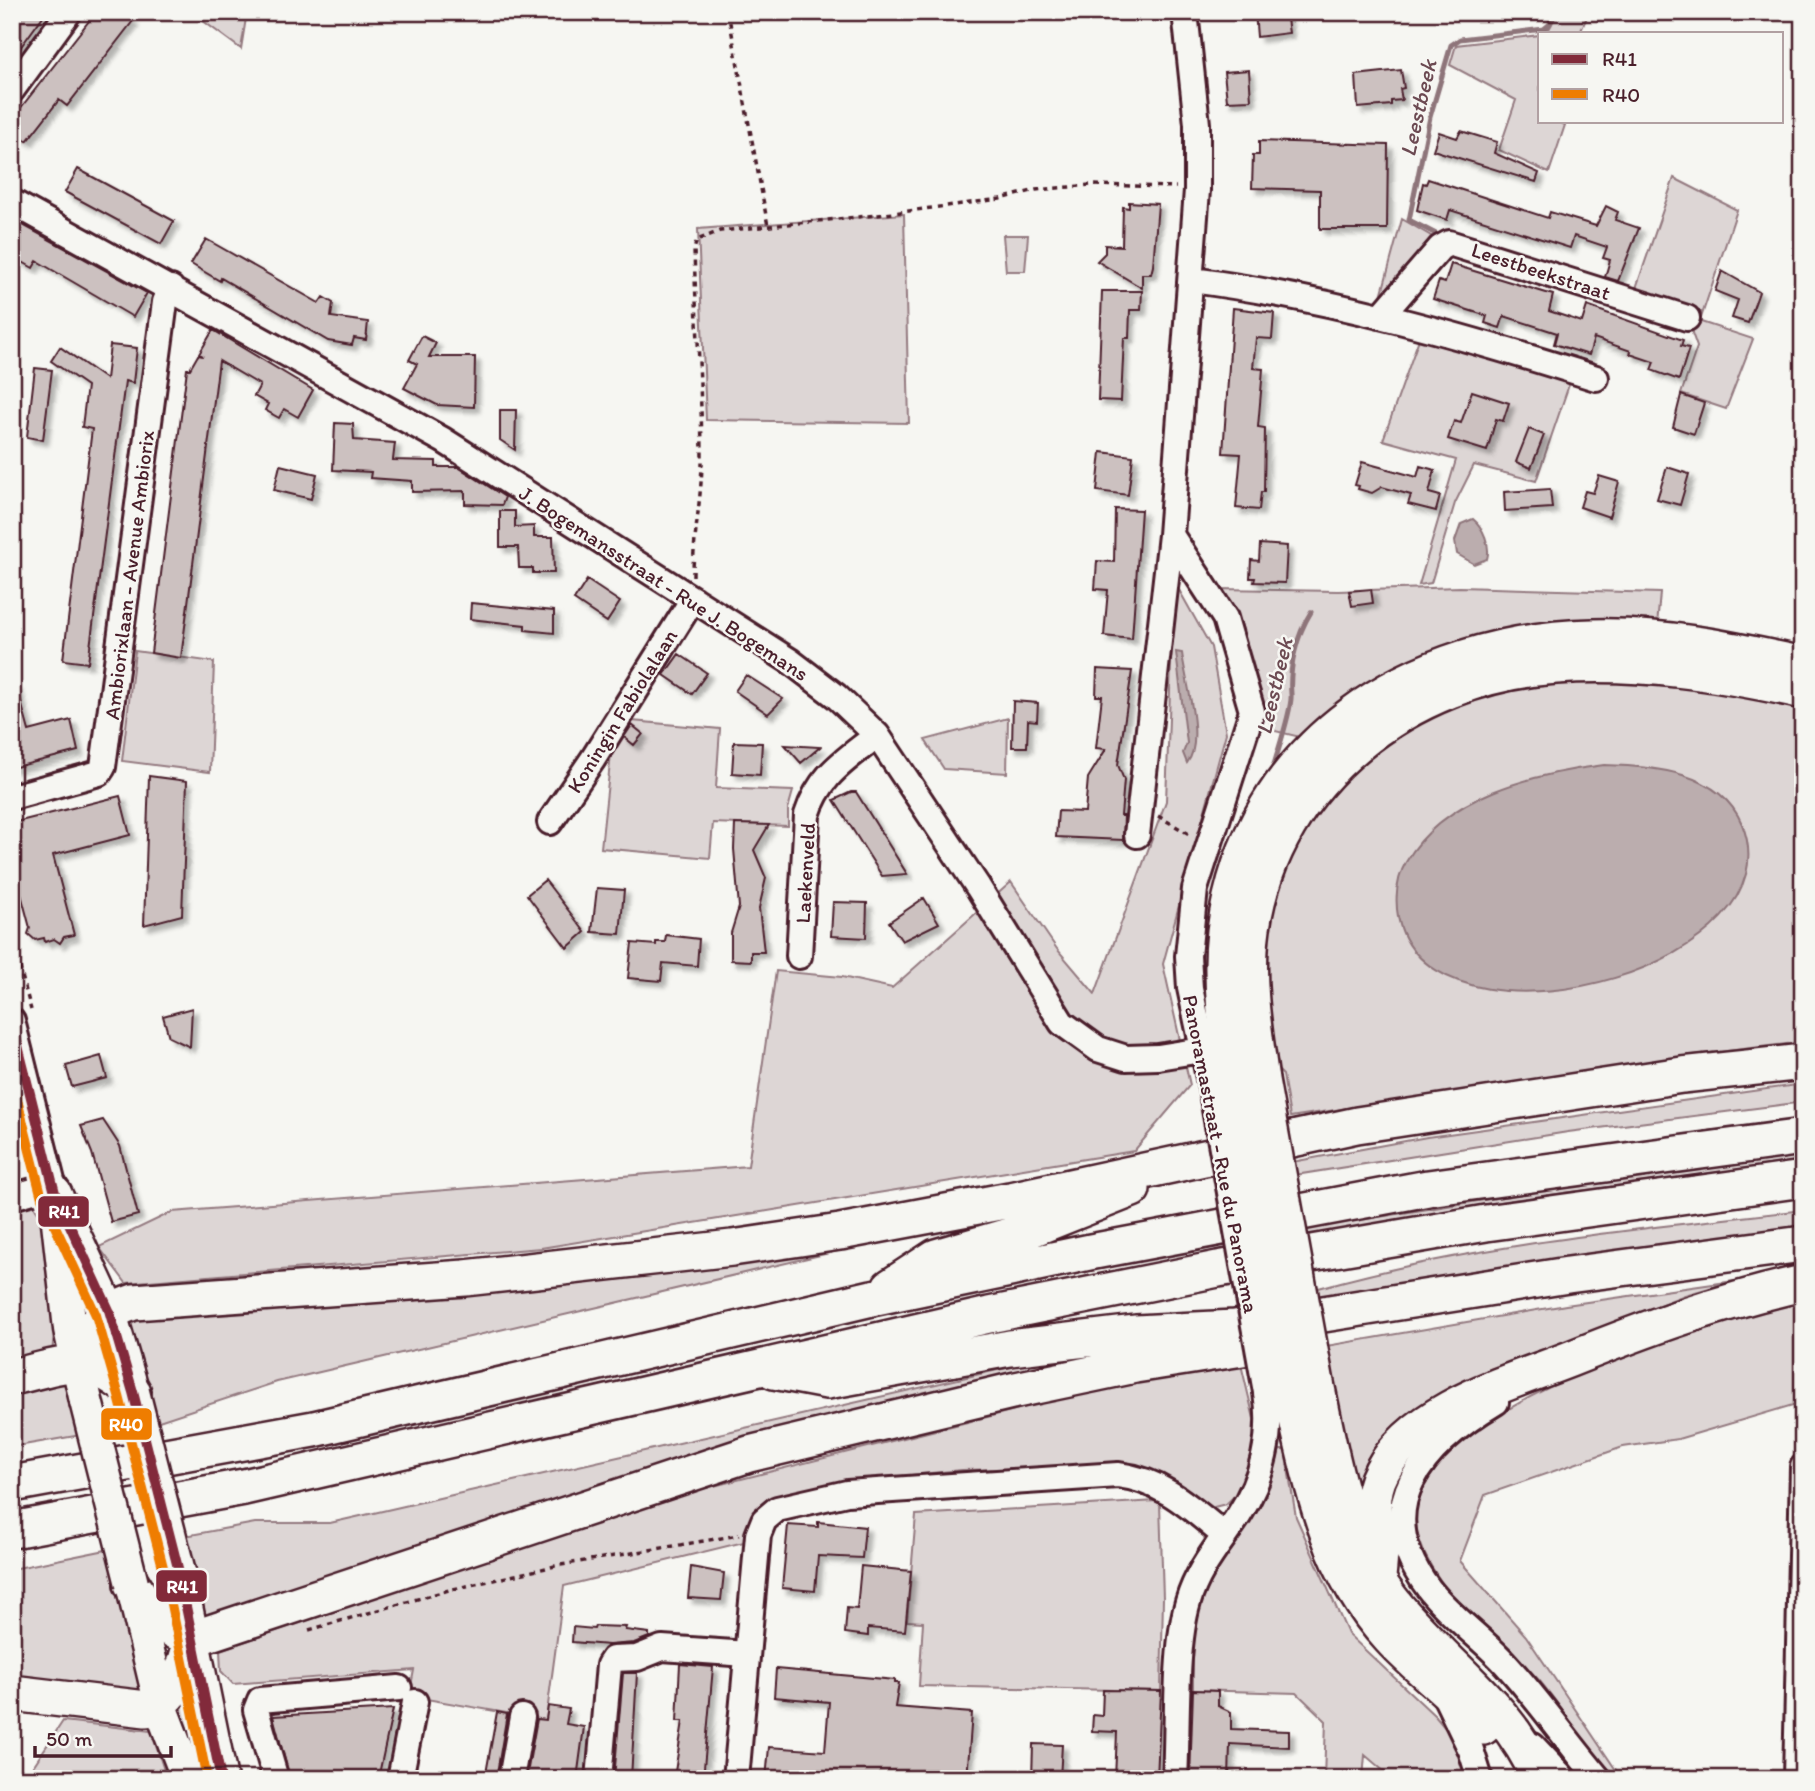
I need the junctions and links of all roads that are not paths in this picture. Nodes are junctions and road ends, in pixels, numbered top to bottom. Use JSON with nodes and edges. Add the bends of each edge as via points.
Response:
{"nodes":[{"id":1,"x":69,"y":12,"type":"edge"},
{"id":2,"x":1185,"y":12,"type":"edge"},
{"id":3,"x":12,"y":90,"type":"edge"},
{"id":4,"x":12,"y":202,"type":"edge"},
{"id":5,"x":1192,"y":280,"type":"junction"},
{"id":6,"x":171,"y":288,"type":"junction"},
{"id":7,"x":1383,"y":314,"type":"junction"},
{"id":8,"x":1687,"y":318,"type":"dead end"},
{"id":9,"x":1596,"y":378,"type":"dead end"},
{"id":10,"x":1171,"y":536,"type":"junction"},
{"id":11,"x":693,"y":599,"type":"junction"},
{"id":12,"x":1803,"y":665,"type":"edge"},
{"id":13,"x":1803,"y":691,"type":"edge"},
{"id":14,"x":877,"y":735,"type":"junction"},
{"id":15,"x":12,"y":797,"type":"edge"},
{"id":16,"x":550,"y":822,"type":"dead end"},
{"id":17,"x":1137,"y":835,"type":"dead end"},
{"id":18,"x":799,"y":956,"type":"dead end"},
{"id":19,"x":12,"y":1021,"type":"edge"},
{"id":20,"x":1202,"y":1050,"type":"junction"},
{"id":21,"x":1803,"y":1062,"type":"edge"},
{"id":22,"x":1235,"y":1084,"type":"junction"},
{"id":23,"x":1803,"y":1137,"type":"edge"},
{"id":24,"x":1199,"y":1159,"type":"junction"},
{"id":25,"x":1803,"y":1179,"type":"edge"},
{"id":26,"x":55,"y":1189,"type":"junction"},
{"id":27,"x":12,"y":1197,"type":"edge"},
{"id":28,"x":1803,"y":1244,"type":"edge"},
{"id":29,"x":1803,"y":1283,"type":"edge"},
{"id":30,"x":872,"y":1298,"type":"junction"},
{"id":31,"x":109,"y":1310,"type":"junction"},
{"id":32,"x":1318,"y":1315,"type":"junction"},
{"id":33,"x":1569,"y":1359,"type":"junction"},
{"id":34,"x":78,"y":1362,"type":"junction"},
{"id":35,"x":760,"y":1368,"type":"junction"},
{"id":36,"x":12,"y":1377,"type":"edge"},
{"id":37,"x":1291,"y":1387,"type":"junction"},
{"id":38,"x":133,"y":1392,"type":"junction"},
{"id":39,"x":1803,"y":1467,"type":"edge"},
{"id":40,"x":12,"y":1485,"type":"edge"},
{"id":41,"x":12,"y":1530,"type":"edge"},
{"id":42,"x":1224,"y":1535,"type":"junction"},
{"id":43,"x":1378,"y":1580,"type":"junction"},
{"id":44,"x":132,"y":1584,"type":"junction"},
{"id":45,"x":192,"y":1639,"type":"junction"},
{"id":46,"x":747,"y":1654,"type":"junction"},
{"id":47,"x":1441,"y":1688,"type":"junction"},
{"id":48,"x":12,"y":1693,"type":"edge"},
{"id":49,"x":160,"y":1704,"type":"junction"},
{"id":50,"x":522,"y":1717,"type":"dead end"},
{"id":51,"x":1508,"y":1720,"type":"junction"},
{"id":52,"x":188,"y":1779,"type":"edge"},
{"id":53,"x":221,"y":1779,"type":"edge"},
{"id":54,"x":276,"y":1779,"type":"edge"},
{"id":55,"x":400,"y":1779,"type":"edge"},
{"id":56,"x":511,"y":1779,"type":"edge"},
{"id":57,"x":599,"y":1779,"type":"edge"},
{"id":58,"x":736,"y":1779,"type":"edge"},
{"id":59,"x":1175,"y":1779,"type":"edge"},
{"id":60,"x":1480,"y":1779,"type":"edge"},
{"id":61,"x":1518,"y":1779,"type":"edge"},
{"id":62,"x":1541,"y":1779,"type":"edge"},
{"id":63,"x":1564,"y":1779,"type":"edge"},
{"id":64,"x":1599,"y":1779,"type":"edge"},
{"id":65,"x":1796,"y":1779,"type":"edge"}],
"edges":[{"from":1,"to":3,"type":"street"},
{"from":2,"to":5,"type":"street","via":[[1196,124]]},
{"from":4,"to":6,"type":"street","name":"J. Bogemansstraat - Rue J. Bogemans"},
{"from":5,"to":7,"type":"street"},
{"from":5,"to":10,"type":"street"},
{"from":6,"to":11,"type":"street","name":"J. Bogemansstraat - Rue J. Bogemans","via":[[443,440]]},
{"from":6,"to":15,"type":"street","name":"Ambiorixlaan - Avenue Ambiorix","via":[[165,302],[103,767],[99,773]]},
{"from":7,"to":8,"type":"street","name":"Leestbeekstraat","via":[[1449,243]]},
{"from":7,"to":9,"type":"street"},
{"from":10,"to":17,"type":"street"},
{"from":10,"to":20,"type":"street","name":"Panoramastraat - Rue du Panorama","via":[[1225,618],[1252,711],[1195,889],[1188,956]]},
{"from":11,"to":14,"type":"street","name":"J. Bogemansstraat - Rue J. Bogemans","via":[[790,661]]},
{"from":11,"to":16,"type":"street","name":"Koningin Fabiolalaan"},
{"from":12,"to":22,"type":"highway","via":[[1649,640],[1537,641],[1467,655],[1417,674],[1362,706],[1322,739],[1288,777],[1268,805],[1240,866],[1224,950],[1226,1018]]},
{"from":13,"to":22,"type":"highway","via":[[1703,671],[1555,666],[1513,671],[1432,696],[1363,738],[1302,801],[1284,829],[1260,892]]},
{"from":14,"to":18,"type":"street","name":"Laekenveld","via":[[825,777],[811,803]]},
{"from":14,"to":20,"type":"street","name":"J. Bogemansstraat - Rue J. Bogemans","via":[[1062,1023],[1098,1049],[1126,1058]]},
{"from":19,"to":26,"type":"street"},
{"from":20,"to":22,"type":"street","name":"Panoramastraat - Rue du Panorama"},
{"from":21,"to":24,"type":"highway","via":[[1357,1125]]},
{"from":22,"to":37,"type":"highway","bridge":true},
{"from":23,"to":30,"type":"highway","via":[[1428,1188]]},
{"from":24,"to":30,"type":"highway","via":[[1029,1230],[936,1257]]},
{"from":24,"to":31,"type":"highway","via":[[840,1232],[658,1258],[465,1278],[134,1302]]},
{"from":25,"to":35,"type":"highway","via":[[1486,1223],[1218,1269]]},
{"from":26,"to":27,"type":"street"},
{"from":26,"to":31,"type":"main road"},
{"from":26,"to":34,"type":"main road","via":[[70,1329]]},
{"from":28,"to":32,"type":"highway"},
{"from":29,"to":33,"type":"highway","via":[[1656,1324]]},
{"from":30,"to":40,"type":"highway","via":[[314,1429]]},
{"from":31,"to":34,"type":"highway","via":[[89,1332]]},
{"from":31,"to":38,"type":"main road"},
{"from":32,"to":35,"type":"highway","via":[[1235,1328],[1136,1332],[1035,1345],[827,1381]]},
{"from":32,"to":45,"type":"highway","via":[[1255,1346],[1016,1390],[749,1454]]},
{"from":33,"to":43,"type":"highway","via":[[1433,1418],[1397,1448],[1381,1471],[1373,1496],[1380,1550]]},
{"from":33,"to":64,"type":"street","via":[[1474,1415],[1433,1447],[1406,1491],[1402,1525],[1410,1556],[1429,1588],[1524,1684]]},
{"from":34,"to":36,"type":"highway"},
{"from":34,"to":38,"type":"highway","via":[[101,1368]]},
{"from":34,"to":44,"type":"main road","bridge":true},
{"from":35,"to":41,"type":"highway","via":[[244,1487]]},
{"from":37,"to":42,"type":"street","via":[[1268,1436],[1249,1498]]},
{"from":37,"to":43,"type":"highway"},
{"from":37,"to":47,"type":"highway","via":[[1319,1510],[1342,1567],[1373,1619]]},
{"from":38,"to":45,"type":"main road","bridge":true,"via":[[180,1572]]},
{"from":39,"to":65,"type":"street"},
{"from":42,"to":46,"type":"street","via":[[1158,1486],[1138,1478],[1108,1475],[897,1488],[834,1495],[777,1509],[764,1520],[758,1535]]},
{"from":42,"to":59,"type":"street","via":[[1197,1580],[1184,1618]]},
{"from":43,"to":51,"type":"highway","via":[[1419,1631]]},
{"from":44,"to":45,"type":"highway","via":[[155,1619]]},
{"from":44,"to":49,"type":"main road"},
{"from":45,"to":49,"type":"highway","via":[[183,1674]]},
{"from":45,"to":53,"type":"main road"},
{"from":46,"to":57,"type":"street","via":[[662,1648],[638,1658],[613,1660]]},
{"from":46,"to":58,"type":"street"},
{"from":47,"to":60,"type":"street"},
{"from":47,"to":61,"type":"highway","via":[[1481,1724]]},
{"from":48,"to":49,"type":"highway","via":[[146,1709]]},
{"from":49,"to":52,"type":"main road"},
{"from":50,"to":56,"type":"street"},
{"from":51,"to":62,"type":"highway"},
{"from":51,"to":63,"type":"street"},
{"from":54,"to":55,"type":"street","via":[[256,1710],[260,1700],[407,1695],[395,1746],[405,1761]]}]}
